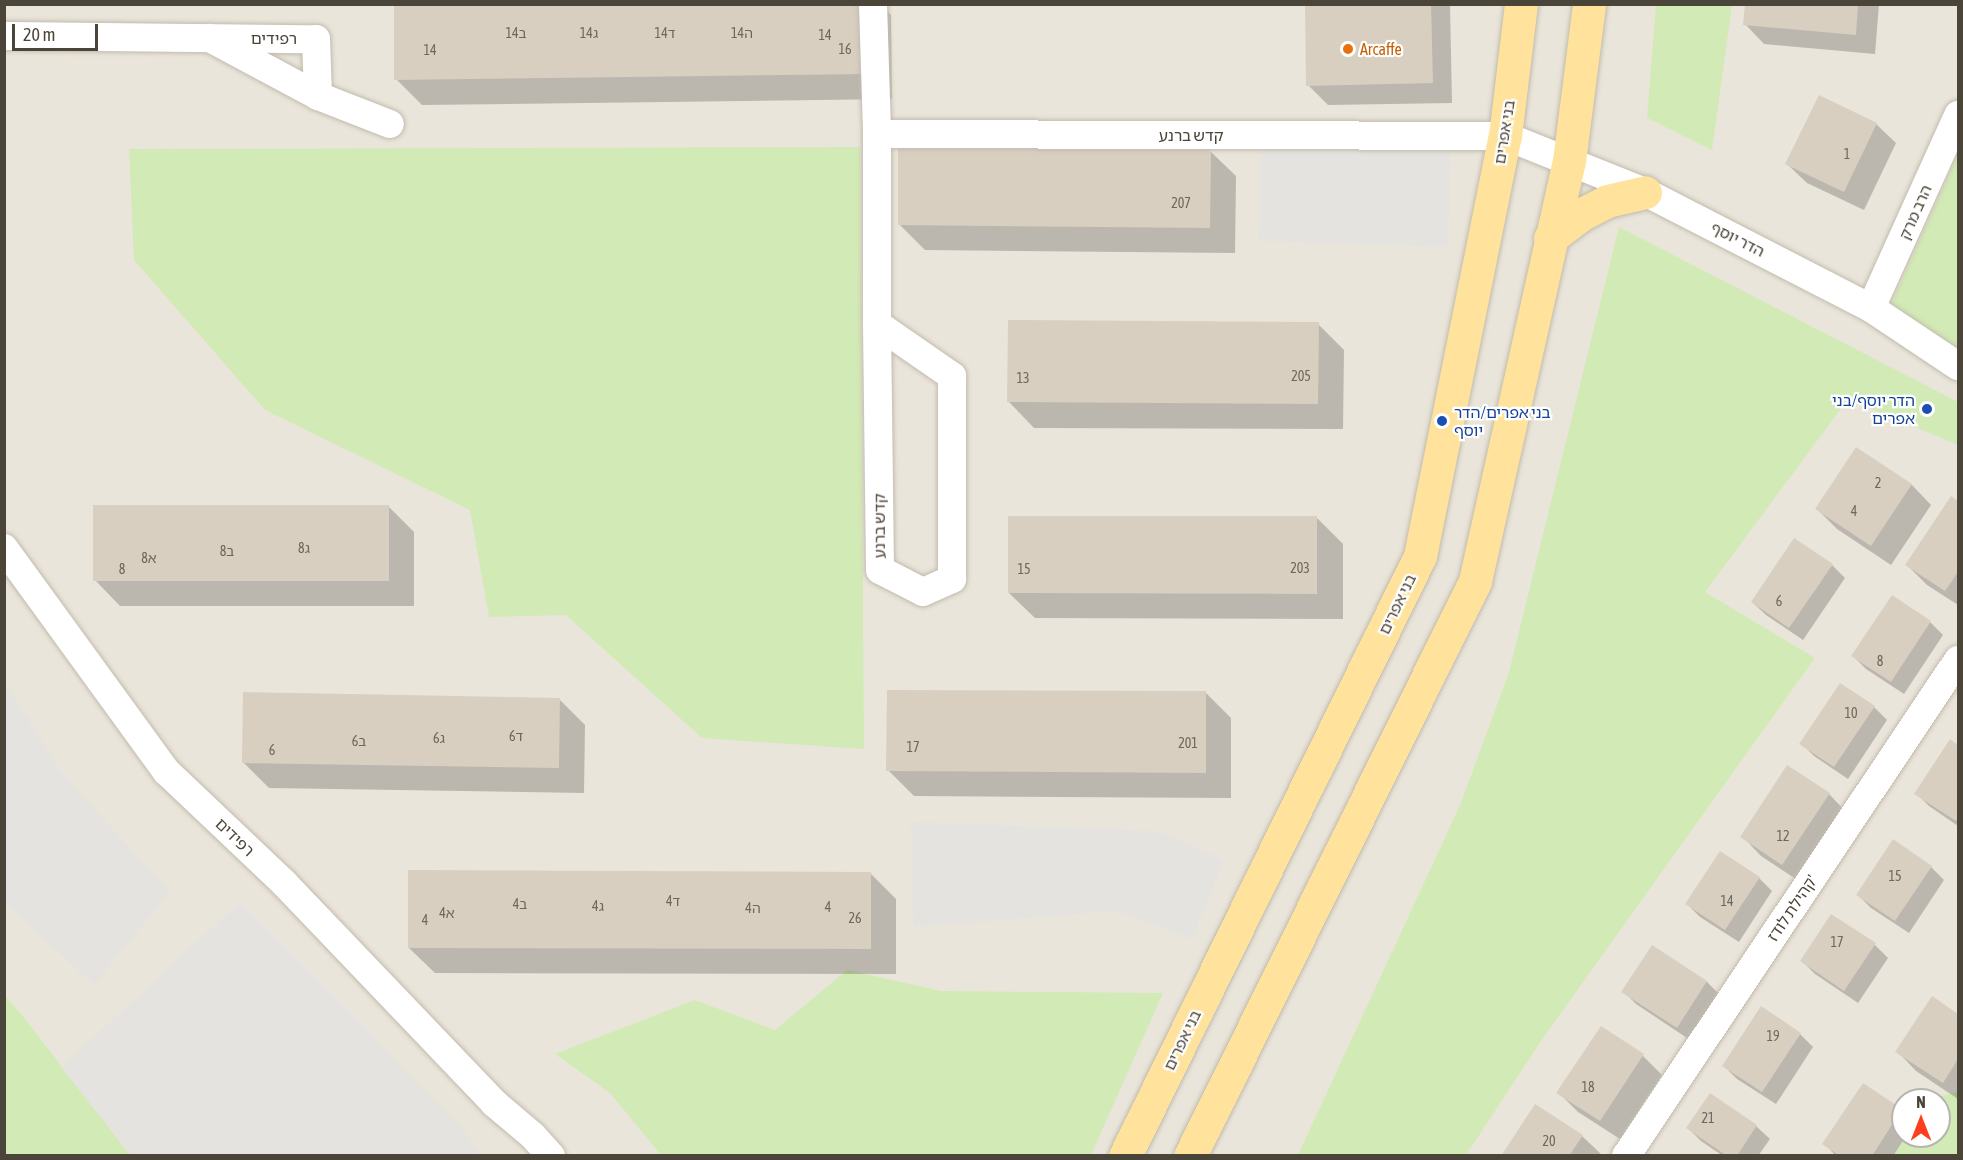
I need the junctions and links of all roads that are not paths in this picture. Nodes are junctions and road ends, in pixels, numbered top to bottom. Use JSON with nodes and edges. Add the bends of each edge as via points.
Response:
{"nodes":[{"id":1,"x":873,"y":4,"type":"edge"},
{"id":2,"x":1521,"y":4,"type":"edge"},
{"id":3,"x":1589,"y":4,"type":"edge"},
{"id":4,"x":4,"y":36,"type":"edge"},
{"id":5,"x":210,"y":38,"type":"junction"},
{"id":6,"x":318,"y":96,"type":"junction"},
{"id":7,"x":1959,"y":115,"type":"edge"},
{"id":8,"x":390,"y":124,"type":"dead end"},
{"id":9,"x":877,"y":134,"type":"junction"},
{"id":10,"x":1505,"y":136,"type":"junction"},
{"id":11,"x":1569,"y":161,"type":"junction"},
{"id":12,"x":1645,"y":192,"type":"junction"},
{"id":13,"x":1550,"y":238,"type":"junction"},
{"id":14,"x":1871,"y":308,"type":"junction"},
{"id":15,"x":877,"y":324,"type":"junction"},
{"id":16,"x":1959,"y":366,"type":"edge"},
{"id":17,"x":4,"y":548,"type":"edge"},
{"id":18,"x":1959,"y":660,"type":"edge"},
{"id":19,"x":494,"y":1103,"type":"junction"},
{"id":20,"x":526,"y":1155,"type":"edge"},
{"id":21,"x":550,"y":1155,"type":"edge"},
{"id":22,"x":1125,"y":1155,"type":"edge"},
{"id":23,"x":1190,"y":1155,"type":"edge"},
{"id":24,"x":1626,"y":1155,"type":"edge"}],
"edges":[{"from":1,"to":9,"type":"street","name":"קדש ברנע"},
{"from":2,"to":10,"type":"main road","name":"בני אפרים"},
{"from":3,"to":11,"type":"main road"},
{"from":4,"to":5,"type":"street","name":"רפידים"},
{"from":5,"to":6,"type":"street","name":"רפידים"},
{"from":5,"to":6,"type":"street","name":"רפידים","via":[[316,39]]},
{"from":6,"to":8,"type":"street","name":"רפידים"},
{"from":7,"to":14,"type":"street","name":"הרב מרק"},
{"from":9,"to":10,"type":"street","name":"קדש ברנע"},
{"from":9,"to":15,"type":"street","name":"קדש ברנע"},
{"from":10,"to":11,"type":"street","name":"הדר יוסף"},
{"from":10,"to":22,"type":"main road","name":"בני אפרים","via":[[1420,556]]},
{"from":11,"to":12,"type":"street","name":"הדר יוסף"},
{"from":11,"to":13,"type":"main road"},
{"from":12,"to":13,"type":"main road","via":[[1607,201],[1580,214]]},
{"from":12,"to":14,"type":"street","name":"הדר יוסף"},
{"from":13,"to":23,"type":"main road","via":[[1475,581]]},
{"from":14,"to":16,"type":"street","name":"הדר יוסף"},
{"from":15,"to":15,"type":"street","name":"קדש ברנע","via":[[880,570],[923,592],[952,579],[952,376]]},
{"from":17,"to":19,"type":"street","name":"רפידים","via":[[167,772],[284,883]]},
{"from":18,"to":24,"type":"street","name":"קהילת לודז'"},
{"from":19,"to":20,"type":"street","name":"רפידים"},
{"from":19,"to":21,"type":"street","name":"רפידים"}]}
